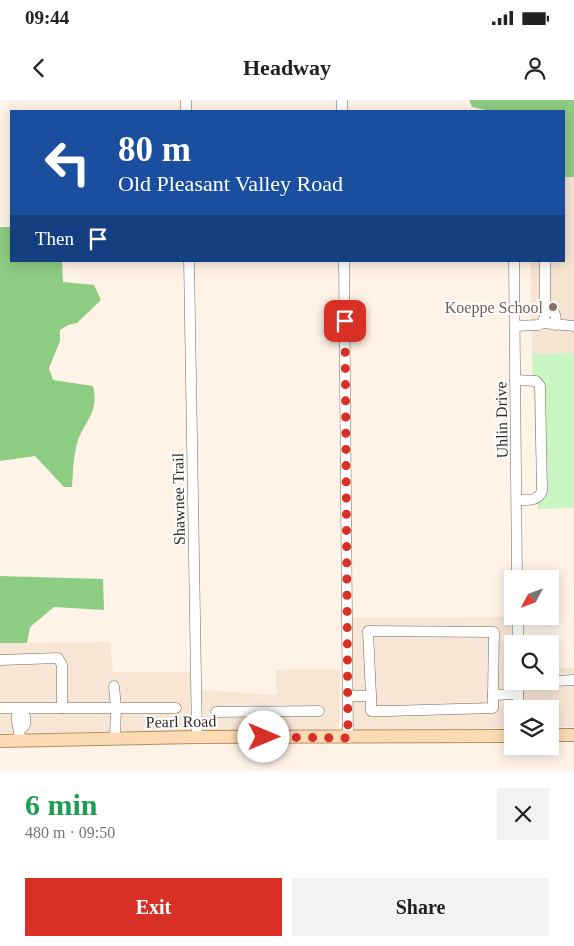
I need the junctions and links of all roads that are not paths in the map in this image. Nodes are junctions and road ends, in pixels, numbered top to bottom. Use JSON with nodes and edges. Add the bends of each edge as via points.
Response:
{"nodes":[{"id":1,"x":189,"y":262,"type":"edge"},
{"id":2,"x":344,"y":262,"type":"edge"},
{"id":3,"x":514,"y":262,"type":"edge"},
{"id":4,"x":545,"y":262,"type":"edge"},
{"id":5,"x":545,"y":307,"type":"junction"},
{"id":6,"x":543,"y":323,"type":"junction"},
{"id":7,"x":556,"y":325,"type":"junction"},
{"id":8,"x":515,"y":326,"type":"junction"},
{"id":9,"x":574,"y":326,"type":"edge"},
{"id":10,"x":516,"y":380,"type":"junction"},
{"id":11,"x":517,"y":500,"type":"junction"},
{"id":12,"x":517,"y":570,"type":"edge"},
{"id":13,"x":0,"y":660,"type":"edge"},
{"id":14,"x":574,"y":680,"type":"edge"},
{"id":15,"x":559,"y":682,"type":"edge"},
{"id":16,"x":114,"y":686,"type":"dead end"},
{"id":17,"x":507,"y":690,"type":"edge"},
{"id":18,"x":494,"y":695,"type":"junction"},
{"id":19,"x":348,"y":696,"type":"junction"},
{"id":20,"x":371,"y":696,"type":"junction"},
{"id":21,"x":0,"y":708,"type":"edge"},
{"id":22,"x":62,"y":708,"type":"junction"},
{"id":23,"x":116,"y":708,"type":"junction"},
{"id":24,"x":176,"y":708,"type":"dead end"},
{"id":25,"x":21,"y":710,"type":"junction"},
{"id":26,"x":319,"y":711,"type":"dead end"},
{"id":27,"x":216,"y":712,"type":"dead end"},
{"id":28,"x":263,"y":712,"type":"junction"},
{"id":29,"x":20,"y":735,"type":"junction"},
{"id":30,"x":559,"y":735,"type":"edge"},
{"id":31,"x":574,"y":735,"type":"edge"},
{"id":32,"x":504,"y":736,"type":"edge"},
{"id":33,"x":197,"y":737,"type":"junction"},
{"id":34,"x":264,"y":737,"type":"junction"},
{"id":35,"x":115,"y":738,"type":"junction"},
{"id":36,"x":348,"y":738,"type":"junction"},
{"id":37,"x":0,"y":741,"type":"edge"}],
"edges":[{"from":1,"to":33,"type":"street","name":"Shawnee Trail"},
{"from":2,"to":19,"type":"street"},
{"from":3,"to":8,"type":"street","name":"Uhlin Drive"},
{"from":4,"to":5,"type":"street"},
{"from":5,"to":6,"type":"street"},
{"from":5,"to":7,"type":"street","via":[[553,310]]},
{"from":6,"to":7,"type":"street"},
{"from":6,"to":8,"type":"street"},
{"from":7,"to":9,"type":"street"},
{"from":8,"to":10,"type":"street","name":"Uhlin Drive"},
{"from":10,"to":11,"type":"street","name":"Uhlin Drive"},
{"from":10,"to":11,"type":"street","via":[[536,381],[540,386],[542,491],[533,500]]},
{"from":11,"to":12,"type":"street","name":"Uhlin Drive"},
{"from":13,"to":22,"type":"street","via":[[58,658],[62,665]]},
{"from":14,"to":15,"type":"street"},
{"from":16,"to":23,"type":"street"},
{"from":17,"to":18,"type":"street"},
{"from":18,"to":20,"type":"street","via":[[493,708],[388,710],[371,710]]},
{"from":18,"to":20,"type":"street","via":[[494,632],[368,631]]},
{"from":19,"to":20,"type":"street"},
{"from":19,"to":36,"type":"street"},
{"from":21,"to":25,"type":"street"},
{"from":22,"to":23,"type":"street"},
{"from":22,"to":25,"type":"street"},
{"from":23,"to":24,"type":"street"},
{"from":23,"to":35,"type":"street"},
{"from":25,"to":29,"type":"street","via":[[16,725]]},
{"from":26,"to":28,"type":"street"},
{"from":27,"to":28,"type":"street"},
{"from":28,"to":34,"type":"street"},
{"from":29,"to":35,"type":"main road","name":"Pearl Road"},
{"from":29,"to":37,"type":"main road","name":"Pearl Road"},
{"from":30,"to":31,"type":"main road"},
{"from":32,"to":36,"type":"main road","name":"Pearl Road"},
{"from":33,"to":34,"type":"main road","name":"Pearl Road"},
{"from":33,"to":35,"type":"main road","name":"Pearl Road"},
{"from":34,"to":36,"type":"main road","name":"Pearl Road"}]}
